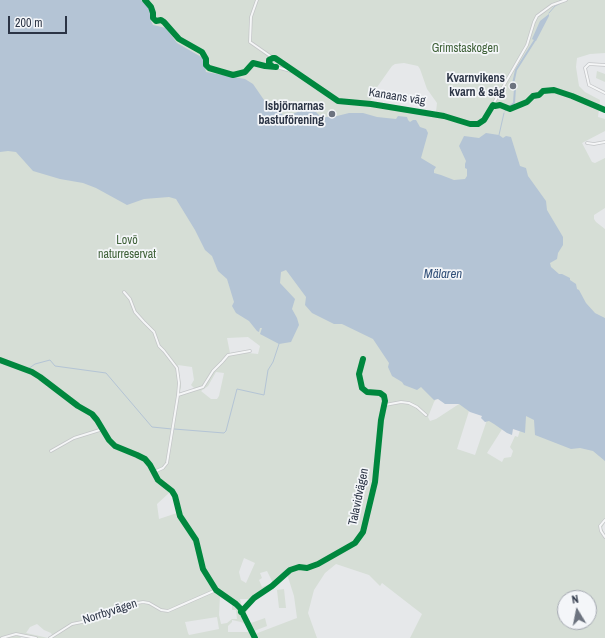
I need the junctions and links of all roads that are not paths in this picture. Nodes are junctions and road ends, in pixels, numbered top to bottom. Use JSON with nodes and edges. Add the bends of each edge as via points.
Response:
{"nodes":[{"id":1,"x":257,"y":0,"type":"edge"},
{"id":2,"x":566,"y":0,"type":"edge"},
{"id":3,"x":273,"y":58,"type":"junction"},
{"id":4,"x":605,"y":65,"type":"edge"},
{"id":5,"x":295,"y":72,"type":"junction"},
{"id":6,"x":605,"y":93,"type":"edge"},
{"id":7,"x":605,"y":142,"type":"edge"},
{"id":8,"x":586,"y":143,"type":"dead end"},
{"id":9,"x":124,"y":292,"type":"dead end"},
{"id":10,"x":250,"y":351,"type":"dead end"},
{"id":11,"x":363,"y":358,"type":"dead end"},
{"id":12,"x":0,"y":360,"type":"edge"},
{"id":13,"x":178,"y":395,"type":"junction"},
{"id":14,"x":385,"y":405,"type":"junction"},
{"id":15,"x":426,"y":415,"type":"dead end"},
{"id":16,"x":103,"y":429,"type":"junction"},
{"id":17,"x":51,"y":451,"type":"dead end"},
{"id":18,"x":154,"y":472,"type":"junction"},
{"id":19,"x":605,"y":520,"type":"edge"},
{"id":20,"x":605,"y":537,"type":"edge"},
{"id":21,"x":216,"y":590,"type":"junction"},
{"id":22,"x":241,"y":612,"type":"junction"},
{"id":23,"x":2,"y":638,"type":"edge"},
{"id":24,"x":36,"y":638,"type":"edge"},
{"id":25,"x":50,"y":638,"type":"edge"},
{"id":26,"x":255,"y":638,"type":"edge"}],
"edges":[{"from":1,"to":3,"type":"street","via":[[251,17],[250,42]]},
{"from":2,"to":5,"type":"street","name":"Kanaans väg","via":[[550,6],[537,16],[527,45],[484,120],[478,124],[371,104],[338,101]]},
{"from":3,"to":5,"type":"street","name":"Kanaans väg"},
{"from":3,"to":5,"type":"street","name":"Kanaans väg","via":[[269,60],[272,66]]},
{"from":4,"to":6,"type":"street","via":[[589,64],[586,68],[589,85]]},
{"from":7,"to":8,"type":"street"},
{"from":9,"to":13,"type":"street","via":[[135,312],[154,332],[159,346],[177,368]]},
{"from":10,"to":13,"type":"street","via":[[228,355],[203,387]]},
{"from":11,"to":14,"type":"street","via":[[359,374],[362,388],[366,392],[382,394]]},
{"from":12,"to":16,"type":"street","via":[[40,377],[92,414]]},
{"from":13,"to":18,"type":"street","via":[[167,463]]},
{"from":14,"to":15,"type":"street","via":[[409,403]]},
{"from":14,"to":22,"type":"street","name":"Talavidvägen","via":[[381,420],[375,482],[361,536],[355,543],[316,565],[290,570],[254,598]]},
{"from":16,"to":17,"type":"street","via":[[74,438]]},
{"from":16,"to":18,"type":"street","via":[[115,446],[145,459]]},
{"from":18,"to":21,"type":"street","via":[[158,480],[172,491],[180,516],[196,540],[203,569]]},
{"from":19,"to":20,"type":"street","via":[[600,526]]},
{"from":21,"to":22,"type":"street","via":[[236,604]]},
{"from":21,"to":25,"type":"street","name":"Norrbyvägen","via":[[168,611],[143,602],[126,605],[92,620],[72,624]]},
{"from":22,"to":26,"type":"street"},
{"from":23,"to":24,"type":"street","via":[[16,634]]}]}
